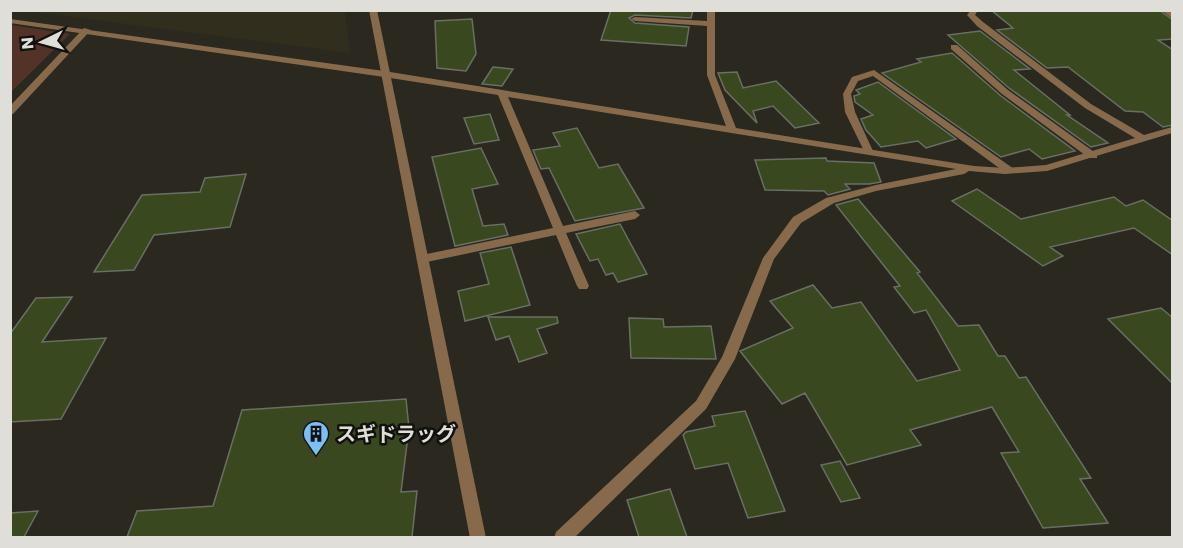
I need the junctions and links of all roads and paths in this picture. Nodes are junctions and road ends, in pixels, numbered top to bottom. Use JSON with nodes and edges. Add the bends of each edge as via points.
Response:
{"nodes":[{"id":1,"x":373,"y":10,"type":"edge"},
{"id":2,"x":711,"y":10,"type":"edge"},
{"id":3,"x":975,"y":10,"type":"edge"},
{"id":4,"x":1164,"y":10,"type":"edge"},
{"id":5,"x":1173,"y":16,"type":"edge"},
{"id":6,"x":635,"y":19,"type":"dead end"},
{"id":7,"x":10,"y":21,"type":"edge"},
{"id":8,"x":711,"y":24,"type":"junction"},
{"id":9,"x":87,"y":30,"type":"junction"},
{"id":10,"x":954,"y":47,"type":"dead end"},
{"id":11,"x":384,"y":74,"type":"junction"},
{"id":12,"x":502,"y":93,"type":"junction"},
{"id":13,"x":10,"y":112,"type":"edge"},
{"id":14,"x":732,"y":129,"type":"junction"},
{"id":15,"x":1172,"y":130,"type":"edge"},
{"id":16,"x":1143,"y":140,"type":"junction"},
{"id":17,"x":868,"y":152,"type":"junction"},
{"id":18,"x":1093,"y":156,"type":"junction"},
{"id":19,"x":974,"y":169,"type":"junction"},
{"id":20,"x":1010,"y":171,"type":"junction"},
{"id":21,"x":635,"y":215,"type":"dead end"},
{"id":22,"x":560,"y":230,"type":"junction"},
{"id":23,"x":422,"y":259,"type":"junction"},
{"id":24,"x":583,"y":286,"type":"dead end"},
{"id":25,"x":478,"y":537,"type":"edge"},
{"id":26,"x":562,"y":537,"type":"edge"}],
"edges":[{"from":1,"to":11,"type":"street"},
{"from":2,"to":8,"type":"street"},
{"from":3,"to":16,"type":"street","via":[[971,15],[997,37],[1088,106]]},
{"from":4,"to":5,"type":"street"},
{"from":6,"to":8,"type":"street"},
{"from":7,"to":9,"type":"street"},
{"from":8,"to":14,"type":"street","via":[[711,75]]},
{"from":9,"to":11,"type":"street"},
{"from":9,"to":13,"type":"street"},
{"from":10,"to":18,"type":"street","via":[[1005,92]]},
{"from":11,"to":12,"type":"street"},
{"from":11,"to":23,"type":"street"},
{"from":12,"to":14,"type":"street"},
{"from":12,"to":22,"type":"street"},
{"from":14,"to":17,"type":"street"},
{"from":15,"to":16,"type":"street"},
{"from":16,"to":18,"type":"street"},
{"from":17,"to":19,"type":"street"},
{"from":17,"to":20,"type":"street","via":[[850,112],[847,94],[855,79],[874,73]]},
{"from":18,"to":20,"type":"street","via":[[1047,168]]},
{"from":19,"to":20,"type":"street"},
{"from":19,"to":26,"type":"street","via":[[831,200],[797,220],[769,258],[728,359],[701,405]]},
{"from":21,"to":22,"type":"street"},
{"from":22,"to":23,"type":"street"},
{"from":22,"to":24,"type":"street"},
{"from":23,"to":25,"type":"street"}]}
